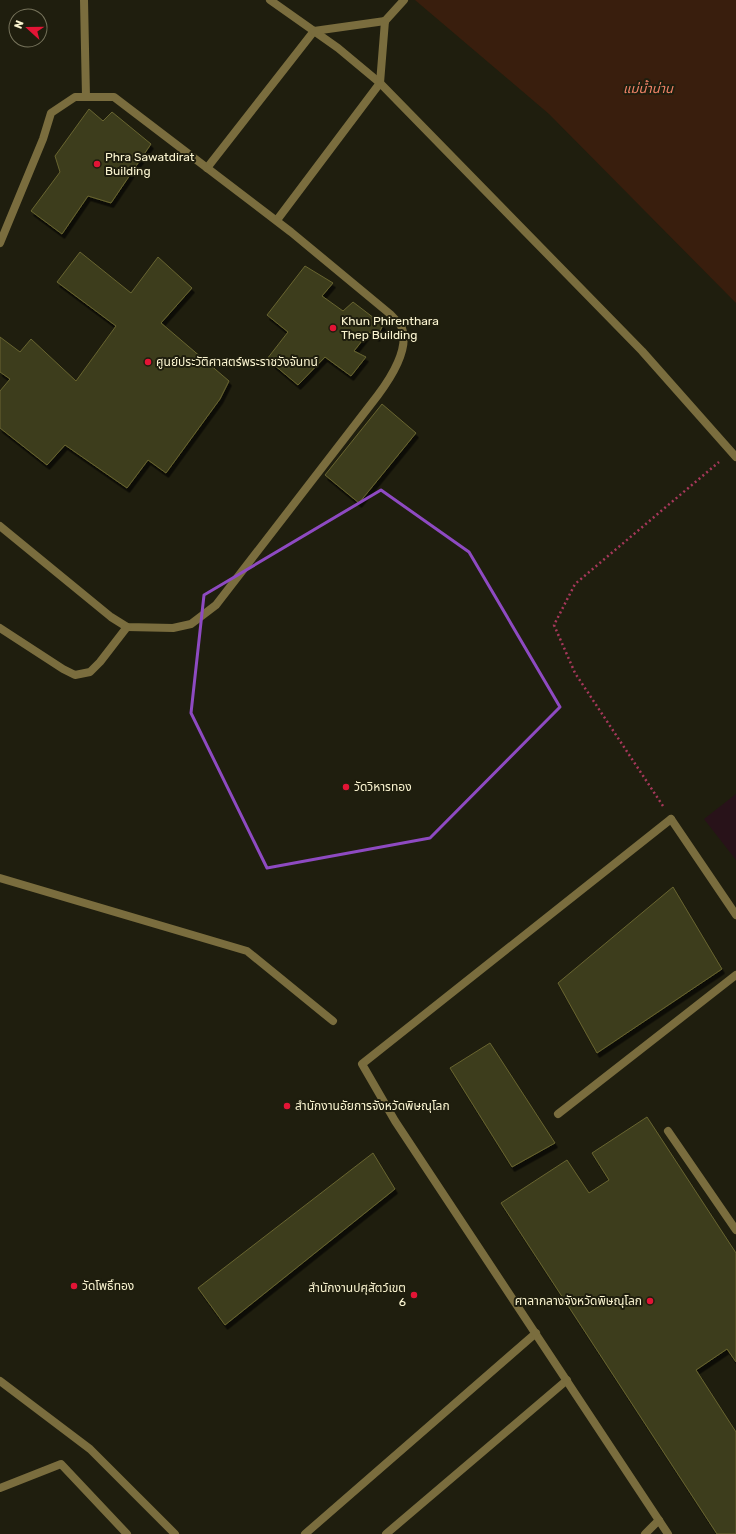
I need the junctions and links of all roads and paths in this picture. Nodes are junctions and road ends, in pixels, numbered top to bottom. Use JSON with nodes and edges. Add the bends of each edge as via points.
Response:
{"nodes":[{"id":1,"x":84,"y":0,"type":"edge"},
{"id":2,"x":270,"y":0,"type":"edge"},
{"id":3,"x":404,"y":0,"type":"edge"},
{"id":4,"x":385,"y":21,"type":"junction"},
{"id":5,"x":314,"y":31,"type":"junction"},
{"id":6,"x":380,"y":83,"type":"junction"},
{"id":7,"x":86,"y":97,"type":"junction"},
{"id":8,"x":207,"y":168,"type":"junction"},
{"id":9,"x":277,"y":220,"type":"junction"},
{"id":10,"x":0,"y":243,"type":"edge"},
{"id":11,"x":733,"y":454,"type":"edge"},
{"id":12,"x":0,"y":526,"type":"edge"},
{"id":13,"x":127,"y":627,"type":"junction"},
{"id":14,"x":0,"y":628,"type":"edge"},
{"id":15,"x":671,"y":818,"type":"junction"},
{"id":16,"x":0,"y":878,"type":"edge"},
{"id":17,"x":736,"y":915,"type":"edge"},
{"id":18,"x":736,"y":975,"type":"edge"},
{"id":19,"x":333,"y":1021,"type":"dead end"},
{"id":20,"x":558,"y":1114,"type":"dead end"},
{"id":21,"x":668,"y":1131,"type":"dead end"},
{"id":22,"x":736,"y":1230,"type":"edge"},
{"id":23,"x":536,"y":1333,"type":"junction"},
{"id":24,"x":567,"y":1380,"type":"junction"},
{"id":25,"x":0,"y":1381,"type":"edge"},
{"id":26,"x":0,"y":1488,"type":"edge"},
{"id":27,"x":659,"y":1520,"type":"junction"},
{"id":28,"x":127,"y":1534,"type":"edge"},
{"id":29,"x":176,"y":1534,"type":"edge"},
{"id":30,"x":305,"y":1534,"type":"edge"},
{"id":31,"x":386,"y":1534,"type":"edge"},
{"id":32,"x":645,"y":1534,"type":"edge"},
{"id":33,"x":668,"y":1534,"type":"edge"}],
"edges":[{"from":1,"to":7,"type":"street"},
{"from":2,"to":5,"type":"street"},
{"from":3,"to":4,"type":"street"},
{"from":4,"to":5,"type":"street"},
{"from":4,"to":6,"type":"street"},
{"from":5,"to":6,"type":"street"},
{"from":5,"to":8,"type":"street"},
{"from":6,"to":9,"type":"street"},
{"from":6,"to":11,"type":"street","via":[[642,351]]},
{"from":7,"to":8,"type":"street","via":[[114,97]]},
{"from":7,"to":10,"type":"street","via":[[75,98],[51,113],[43,139]]},
{"from":8,"to":9,"type":"street"},
{"from":9,"to":13,"type":"street","via":[[401,326],[401,354],[397,366],[378,395],[216,605],[191,624],[174,628]]},
{"from":11,"to":15,"type":"path","via":[[575,584],[554,625],[575,673]]},
{"from":12,"to":13,"type":"street","via":[[111,617]]},
{"from":13,"to":14,"type":"street","via":[[90,672],[75,675]]},
{"from":15,"to":17,"type":"street"},
{"from":15,"to":23,"type":"street","via":[[362,1064],[395,1121]]},
{"from":16,"to":19,"type":"street","via":[[247,951]]},
{"from":18,"to":20,"type":"street"},
{"from":21,"to":22,"type":"street"},
{"from":23,"to":24,"type":"street"},
{"from":23,"to":30,"type":"street"},
{"from":24,"to":27,"type":"street"},
{"from":24,"to":31,"type":"street"},
{"from":25,"to":29,"type":"street","via":[[90,1449]]},
{"from":26,"to":28,"type":"street","via":[[61,1464]]},
{"from":27,"to":32,"type":"street"},
{"from":27,"to":33,"type":"street"}]}
